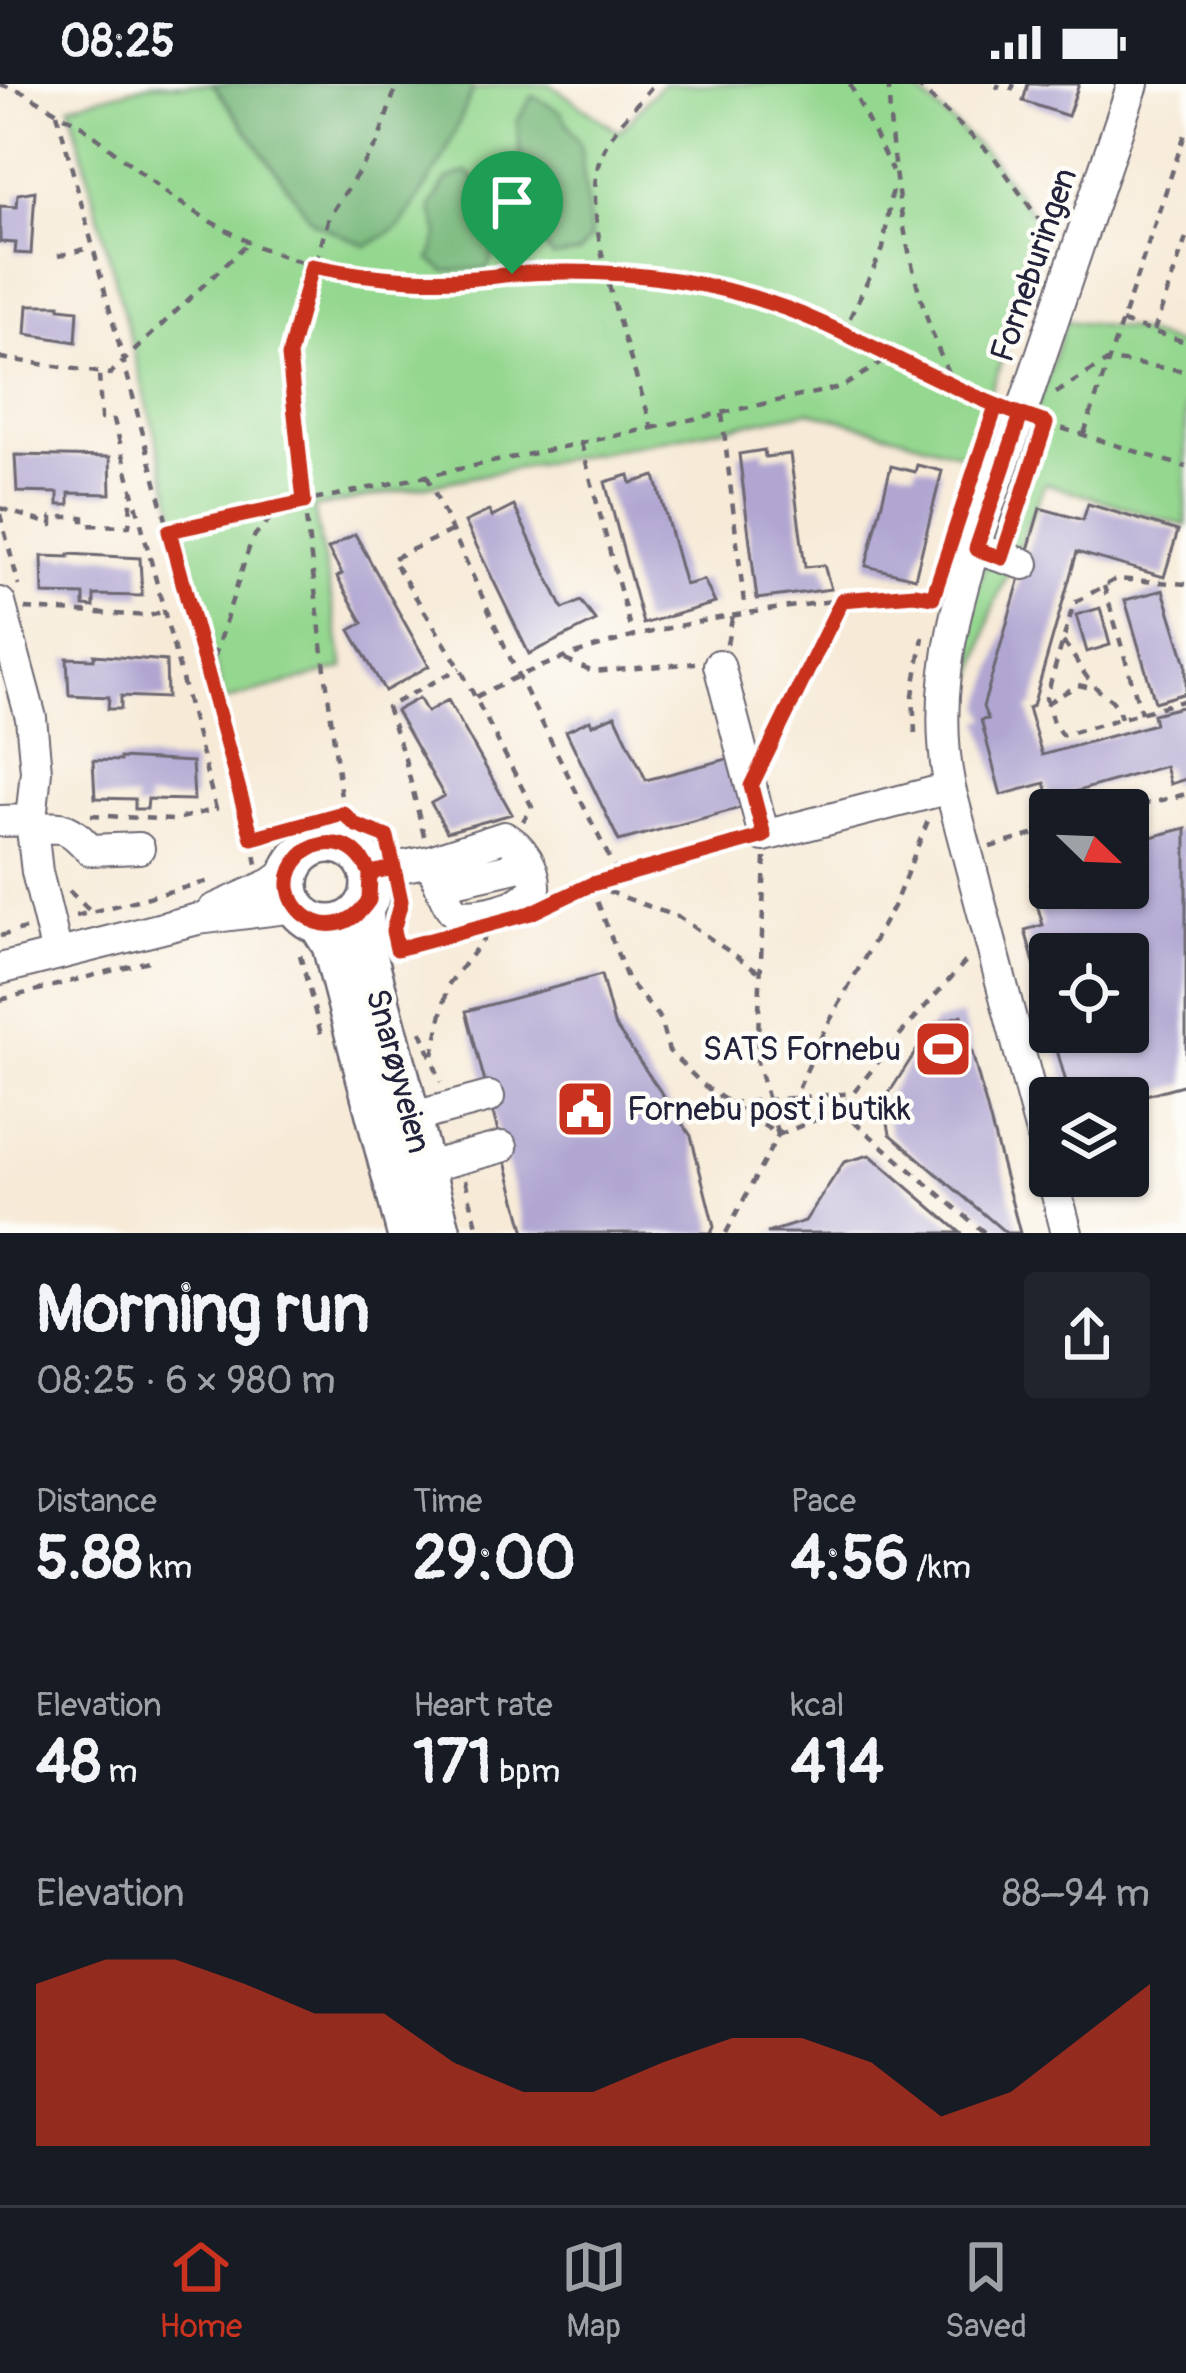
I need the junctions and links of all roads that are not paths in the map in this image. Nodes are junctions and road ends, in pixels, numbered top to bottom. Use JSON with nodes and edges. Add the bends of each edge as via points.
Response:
{"nodes":[{"id":1,"x":1133,"y":84,"type":"edge"},
{"id":2,"x":13,"y":606,"type":"edge"},
{"id":3,"x":8,"y":661,"type":"edge"},
{"id":4,"x":719,"y":665,"type":"road end"},
{"id":5,"x":950,"y":788,"type":"junction"},
{"id":6,"x":21,"y":823,"type":"edge"},
{"id":7,"x":139,"y":848,"type":"dead end"},
{"id":8,"x":436,"y":873,"type":"junction"},
{"id":9,"x":376,"y":883,"type":"junction"},
{"id":10,"x":301,"y":911,"type":"junction"},
{"id":11,"x":57,"y":954,"type":"junction"},
{"id":12,"x":0,"y":969,"type":"edge"},
{"id":13,"x":1030,"y":1077,"type":"edge"},
{"id":14,"x":489,"y":1097,"type":"dead end"},
{"id":15,"x":500,"y":1139,"type":"dead end"},
{"id":16,"x":417,"y":1146,"type":"junction"},
{"id":17,"x":1058,"y":1197,"type":"edge"},
{"id":18,"x":407,"y":1233,"type":"edge"},
{"id":19,"x":441,"y":1233,"type":"edge"},
{"id":20,"x":1067,"y":1233,"type":"edge"}],
"edges":[{"from":1,"to":5,"type":"street","name":"Forneburingen","via":[[1021,415],[1001,557],[946,653],[942,733]]},
{"from":2,"to":3,"type":"street"},
{"from":3,"to":6,"type":"street","via":[[36,770]]},
{"from":4,"to":5,"type":"street","via":[[764,836]]},
{"from":5,"to":13,"type":"street","name":"Forneburingen","via":[[980,851]]},
{"from":6,"to":7,"type":"street","via":[[68,827],[99,852]]},
{"from":6,"to":11,"type":"street"},
{"from":8,"to":8,"type":"street","via":[[488,841],[520,852],[536,878],[530,897],[467,916],[451,910]]},
{"from":8,"to":9,"type":"street"},
{"from":9,"to":10,"type":"main road","via":[[349,921]]},
{"from":9,"to":10,"type":"main road","via":[[354,851],[310,849]]},
{"from":9,"to":16,"type":"main road","name":"Snarøyveien","via":[[367,955]]},
{"from":10,"to":11,"type":"street","via":[[198,919]]},
{"from":10,"to":18,"type":"main road","name":"Snarøyveien","via":[[332,945]]},
{"from":11,"to":12,"type":"street"},
{"from":14,"to":16,"type":"street"},
{"from":15,"to":16,"type":"street"},
{"from":16,"to":19,"type":"main road","name":"Snarøyveien"},
{"from":17,"to":20,"type":"street"}]}
